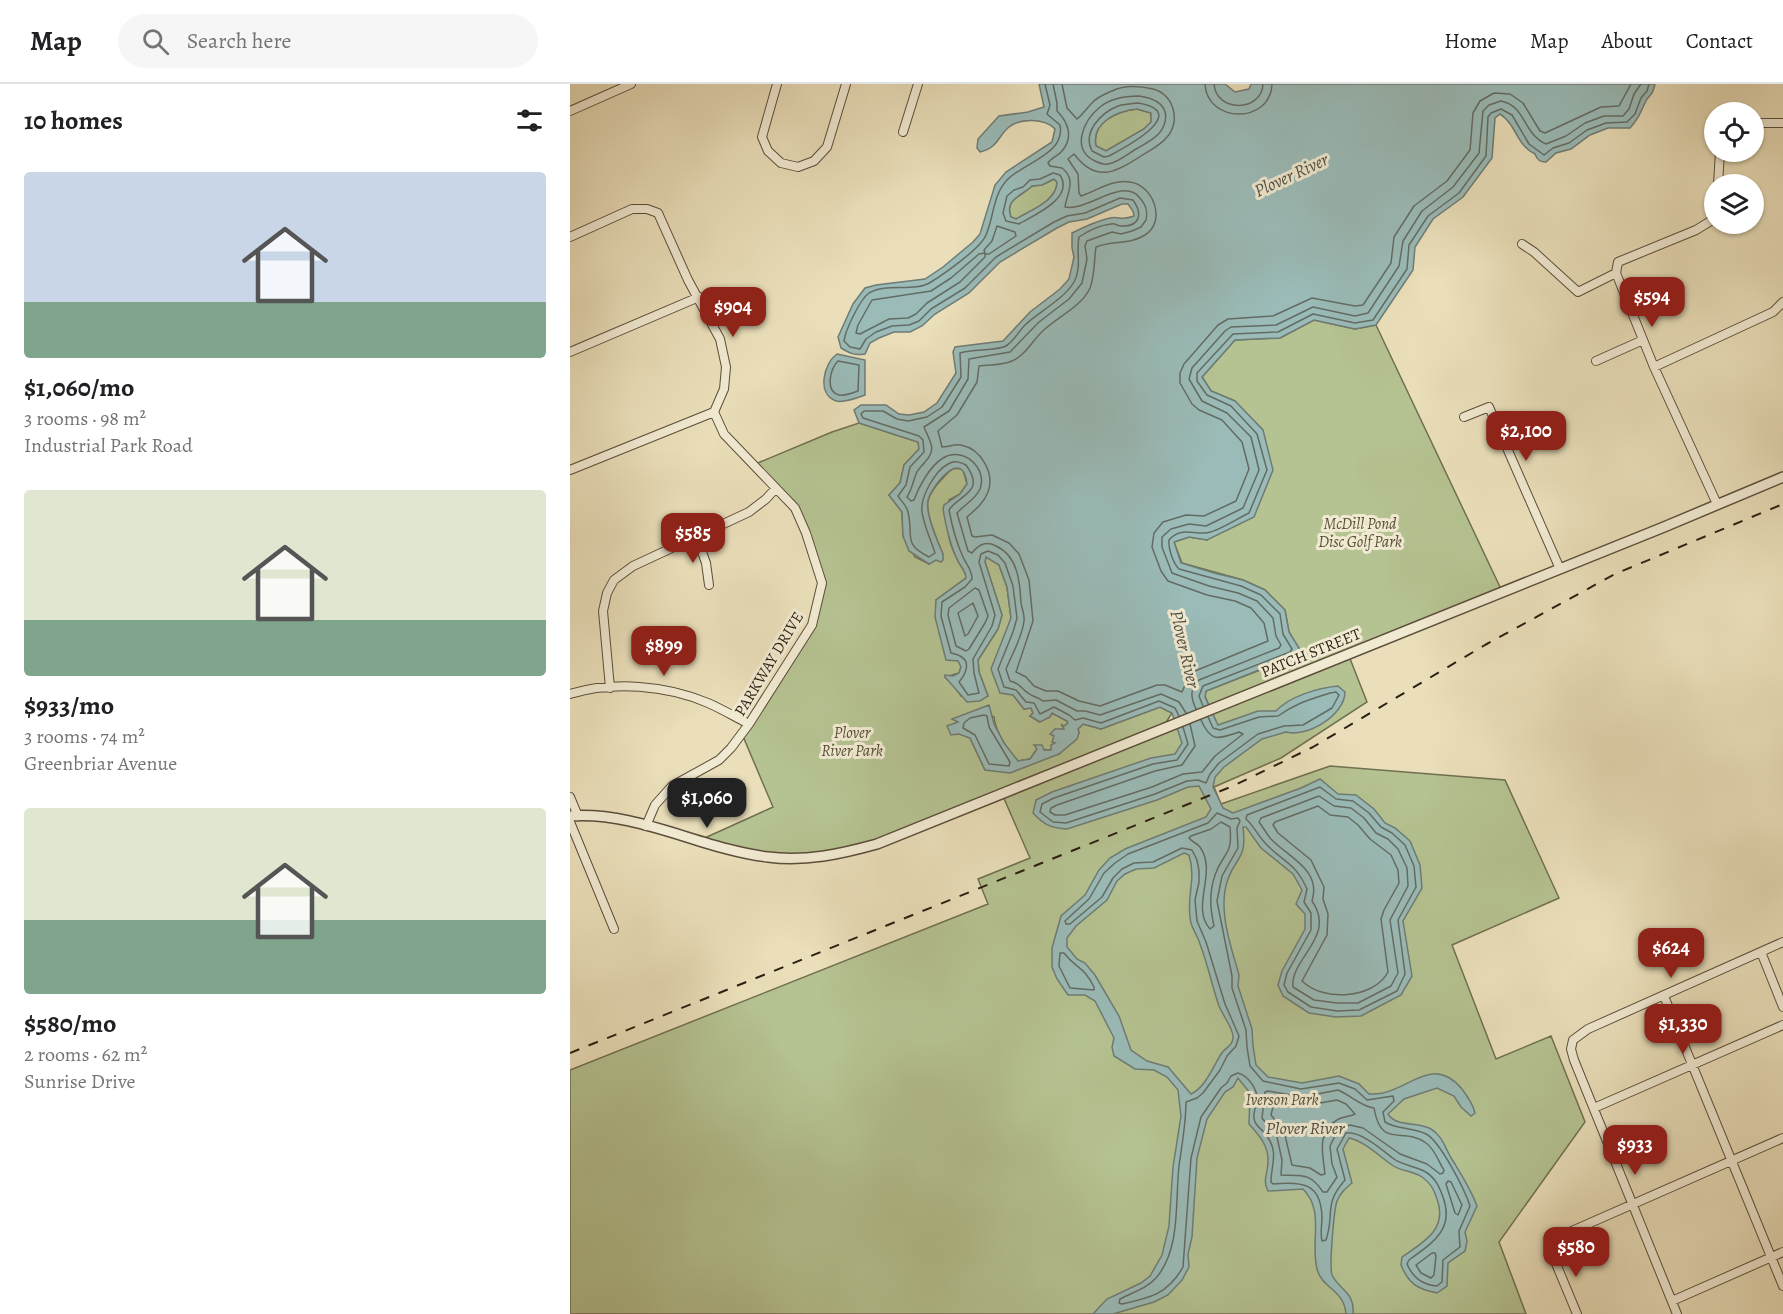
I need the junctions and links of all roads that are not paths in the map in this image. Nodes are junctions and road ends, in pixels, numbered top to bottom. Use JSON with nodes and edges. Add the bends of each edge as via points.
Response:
{"nodes":[{"id":1,"x":631,"y":84,"type":"edge"},
{"id":2,"x":777,"y":84,"type":"edge"},
{"id":3,"x":846,"y":84,"type":"edge"},
{"id":4,"x":918,"y":84,"type":"edge"},
{"id":5,"x":570,"y":111,"type":"edge"},
{"id":6,"x":1764,"y":123,"type":"edge"},
{"id":7,"x":1783,"y":123,"type":"edge"},
{"id":8,"x":903,"y":132,"type":"dead end"},
{"id":9,"x":1704,"y":225,"type":"edge"},
{"id":10,"x":570,"y":237,"type":"edge"},
{"id":11,"x":1522,"y":244,"type":"dead end"},
{"id":12,"x":1616,"y":273,"type":"junction"},
{"id":13,"x":699,"y":297,"type":"junction"},
{"id":14,"x":1783,"y":303,"type":"edge"},
{"id":15,"x":1643,"y":340,"type":"junction"},
{"id":16,"x":570,"y":352,"type":"edge"},
{"id":17,"x":1596,"y":361,"type":"dead end"},
{"id":18,"x":1654,"y":367,"type":"junction"},
{"id":19,"x":714,"y":412,"type":"junction"},
{"id":20,"x":1464,"y":417,"type":"dead end"},
{"id":21,"x":570,"y":470,"type":"edge"},
{"id":22,"x":1783,"y":477,"type":"edge"},
{"id":23,"x":776,"y":488,"type":"junction"},
{"id":24,"x":1717,"y":504,"type":"junction"},
{"id":25,"x":697,"y":537,"type":"junction"},
{"id":26,"x":1560,"y":569,"type":"junction"},
{"id":27,"x":709,"y":585,"type":"dead end"},
{"id":28,"x":610,"y":688,"type":"junction"},
{"id":29,"x":570,"y":694,"type":"edge"},
{"id":30,"x":749,"y":724,"type":"junction"},
{"id":31,"x":570,"y":797,"type":"edge"},
{"id":32,"x":573,"y":818,"type":"edge"},
{"id":33,"x":646,"y":826,"type":"junction"},
{"id":34,"x":614,"y":929,"type":"dead end"},
{"id":35,"x":1783,"y":942,"type":"edge"},
{"id":36,"x":1761,"y":952,"type":"junction"},
{"id":37,"x":1664,"y":996,"type":"junction"},
{"id":38,"x":1783,"y":1007,"type":"edge"},
{"id":39,"x":1783,"y":1025,"type":"edge"},
{"id":40,"x":1692,"y":1066,"type":"junction"},
{"id":41,"x":1594,"y":1108,"type":"junction"},
{"id":42,"x":1783,"y":1138,"type":"edge"},
{"id":43,"x":1731,"y":1162,"type":"junction"},
{"id":44,"x":1633,"y":1205,"type":"junction"},
{"id":45,"x":1783,"y":1252,"type":"edge"},
{"id":46,"x":1771,"y":1257,"type":"junction"},
{"id":47,"x":1783,"y":1286,"type":"edge"},
{"id":48,"x":1672,"y":1301,"type":"junction"},
{"id":49,"x":1577,"y":1314,"type":"edge"},
{"id":50,"x":1677,"y":1314,"type":"edge"}],
"edges":[{"from":1,"to":5,"type":"street"},
{"from":2,"to":3,"type":"street","via":[[762,137],[768,151],[781,163],[798,167],[814,161],[827,147]]},
{"from":4,"to":8,"type":"street"},
{"from":6,"to":7,"type":"street"},
{"from":9,"to":12,"type":"street","via":[[1618,262]]},
{"from":10,"to":13,"type":"street","via":[[632,209],[658,213]]},
{"from":11,"to":12,"type":"street","via":[[1578,292]]},
{"from":12,"to":15,"type":"street"},
{"from":13,"to":16,"type":"street"},
{"from":13,"to":19,"type":"street","via":[[720,339],[726,367],[724,389]]},
{"from":14,"to":18,"type":"street","via":[[1773,312]]},
{"from":15,"to":17,"type":"street"},
{"from":15,"to":18,"type":"street"},
{"from":18,"to":24,"type":"street"},
{"from":19,"to":21,"type":"street"},
{"from":19,"to":23,"type":"street","name":"PARKWAY DRIVE","via":[[724,434]]},
{"from":20,"to":26,"type":"street","via":[[1488,407]]},
{"from":22,"to":24,"type":"street","name":"PATCH STREET"},
{"from":23,"to":25,"type":"street","via":[[749,512]]},
{"from":23,"to":30,"type":"street","name":"PARKWAY DRIVE","via":[[798,514],[822,583],[812,625]]},
{"from":24,"to":26,"type":"street","name":"PATCH STREET"},
{"from":25,"to":27,"type":"street"},
{"from":25,"to":28,"type":"street","via":[[633,566],[610,586],[603,611]]},
{"from":26,"to":33,"type":"street","name":"PATCH STREET","via":[[877,844],[821,856],[768,857]]},
{"from":28,"to":29,"type":"street"},
{"from":28,"to":30,"type":"street","via":[[654,688],[681,694]]},
{"from":30,"to":33,"type":"street","name":"PARKWAY DRIVE","via":[[719,760],[672,786],[655,805]]},
{"from":31,"to":32,"type":"street"},
{"from":32,"to":33,"type":"street","name":"PATCH STREET","via":[[619,820]]},
{"from":32,"to":34,"type":"street"},
{"from":35,"to":36,"type":"street"},
{"from":36,"to":37,"type":"street"},
{"from":36,"to":38,"type":"street"},
{"from":37,"to":40,"type":"street"},
{"from":37,"to":41,"type":"street","via":[[1588,1029],[1573,1040],[1574,1060]]},
{"from":39,"to":40,"type":"street"},
{"from":40,"to":41,"type":"street"},
{"from":40,"to":43,"type":"street"},
{"from":41,"to":44,"type":"street"},
{"from":42,"to":43,"type":"street"},
{"from":43,"to":44,"type":"street"},
{"from":43,"to":46,"type":"street"},
{"from":44,"to":48,"type":"street"},
{"from":44,"to":49,"type":"street","via":[[1558,1236],[1552,1245],[1552,1254]]},
{"from":45,"to":46,"type":"street"},
{"from":46,"to":47,"type":"street"},
{"from":46,"to":48,"type":"street"},
{"from":48,"to":50,"type":"street"}]}
